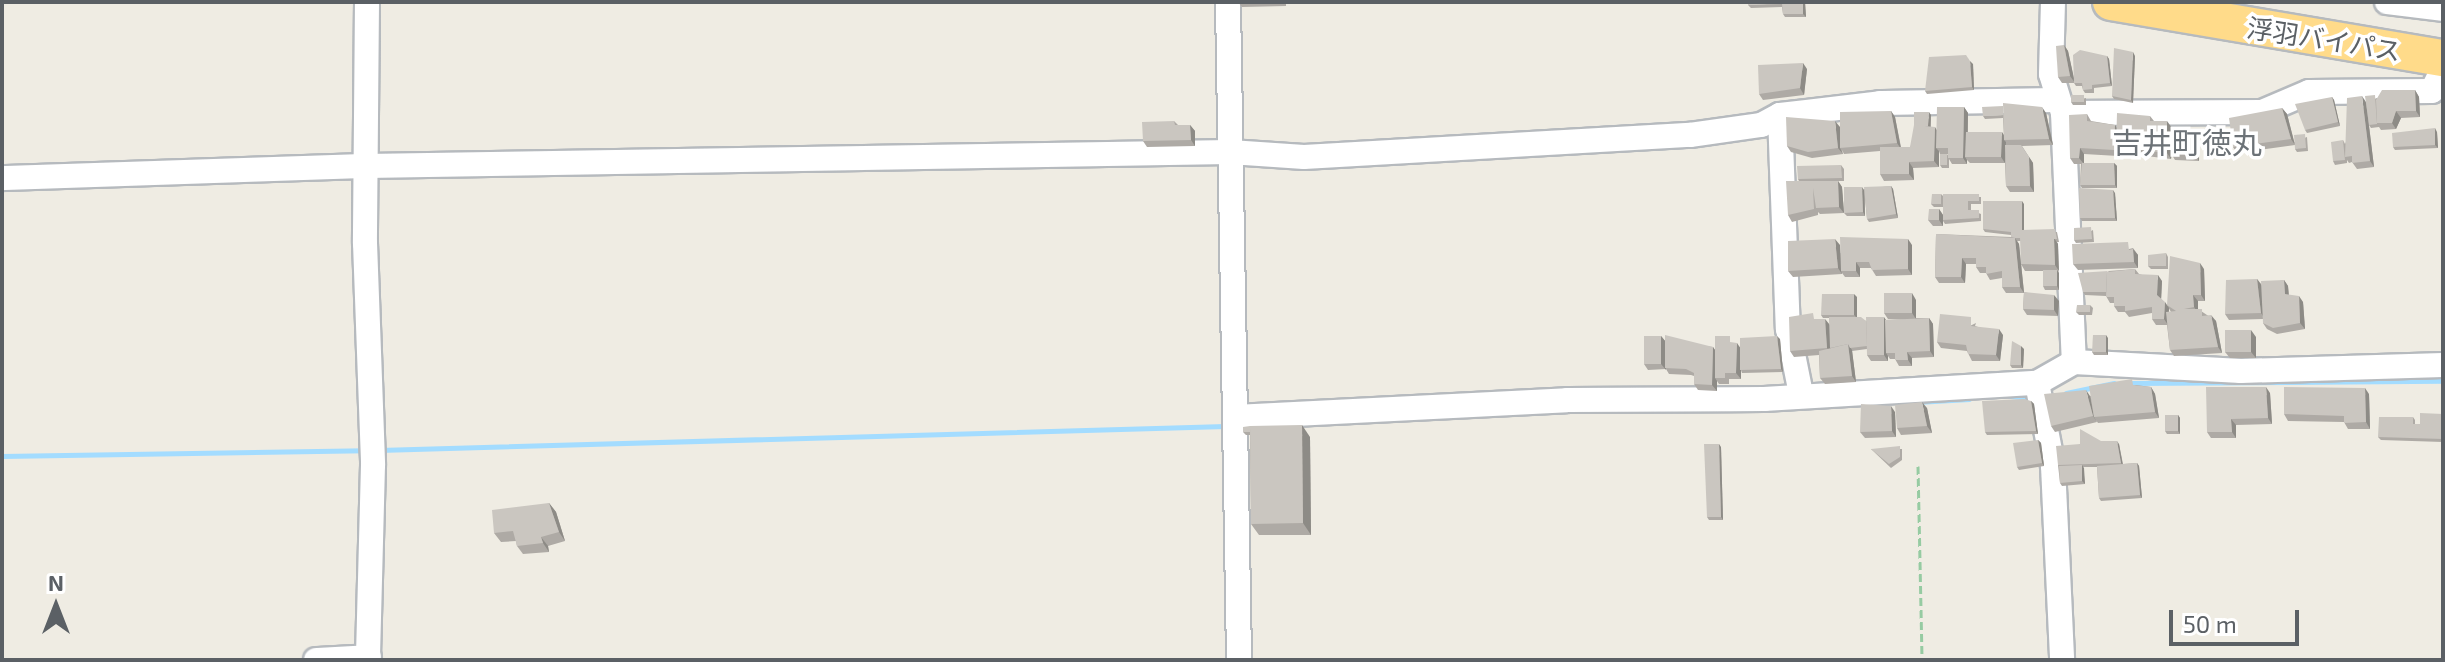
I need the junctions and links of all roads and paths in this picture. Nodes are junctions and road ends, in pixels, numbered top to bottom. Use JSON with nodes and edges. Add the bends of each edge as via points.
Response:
{"nodes":[{"id":1,"x":367,"y":2,"type":"edge"},
{"id":2,"x":1228,"y":2,"type":"edge"},
{"id":3,"x":2053,"y":2,"type":"edge"},
{"id":4,"x":2111,"y":2,"type":"edge"},
{"id":5,"x":2387,"y":2,"type":"edge"},
{"id":6,"x":2443,"y":9,"type":"edge"},
{"id":7,"x":2442,"y":67,"type":"edge"},
{"id":8,"x":2060,"y":106,"type":"junction"},
{"id":9,"x":1780,"y":115,"type":"junction"},
{"id":10,"x":1230,"y":152,"type":"junction"},
{"id":11,"x":366,"y":166,"type":"junction"},
{"id":12,"x":2,"y":178,"type":"edge"},
{"id":13,"x":2074,"y":362,"type":"junction"},
{"id":14,"x":2443,"y":365,"type":"edge"},
{"id":15,"x":1801,"y":394,"type":"junction"},
{"id":16,"x":2040,"y":396,"type":"junction"},
{"id":17,"x":1235,"y":417,"type":"junction"},
{"id":18,"x":1918,"y":466,"type":"dead end"},
{"id":19,"x":368,"y":659,"type":"edge"},
{"id":20,"x":316,"y":660,"type":"edge"},
{"id":21,"x":1239,"y":660,"type":"edge"},
{"id":22,"x":1922,"y":660,"type":"edge"},
{"id":23,"x":2062,"y":660,"type":"edge"}],
"edges":[{"from":1,"to":11,"type":"street"},
{"from":2,"to":10,"type":"street"},
{"from":3,"to":8,"type":"street","via":[[2051,74]]},
{"from":4,"to":7,"type":"highway","name":"浮羽バイパス"},
{"from":5,"to":6,"type":"street"},
{"from":7,"to":8,"type":"street","via":[[2432,91],[2309,92],[2262,112]]},
{"from":8,"to":9,"type":"street","via":[[1880,103]]},
{"from":8,"to":13,"type":"street"},
{"from":9,"to":10,"type":"street","via":[[1761,125],[1690,135],[1304,157]]},
{"from":9,"to":15,"type":"street","via":[[1788,329]]},
{"from":10,"to":11,"type":"street"},
{"from":10,"to":17,"type":"street"},
{"from":11,"to":12,"type":"street"},
{"from":11,"to":19,"type":"street","via":[[373,465]]},
{"from":13,"to":14,"type":"street","via":[[2241,371]]},
{"from":13,"to":16,"type":"street"},
{"from":15,"to":16,"type":"street"},
{"from":15,"to":17,"type":"street"},
{"from":16,"to":23,"type":"street","via":[[2053,466]]},
{"from":17,"to":21,"type":"street"},
{"from":18,"to":22,"type":"path"},
{"from":19,"to":20,"type":"street"}]}
